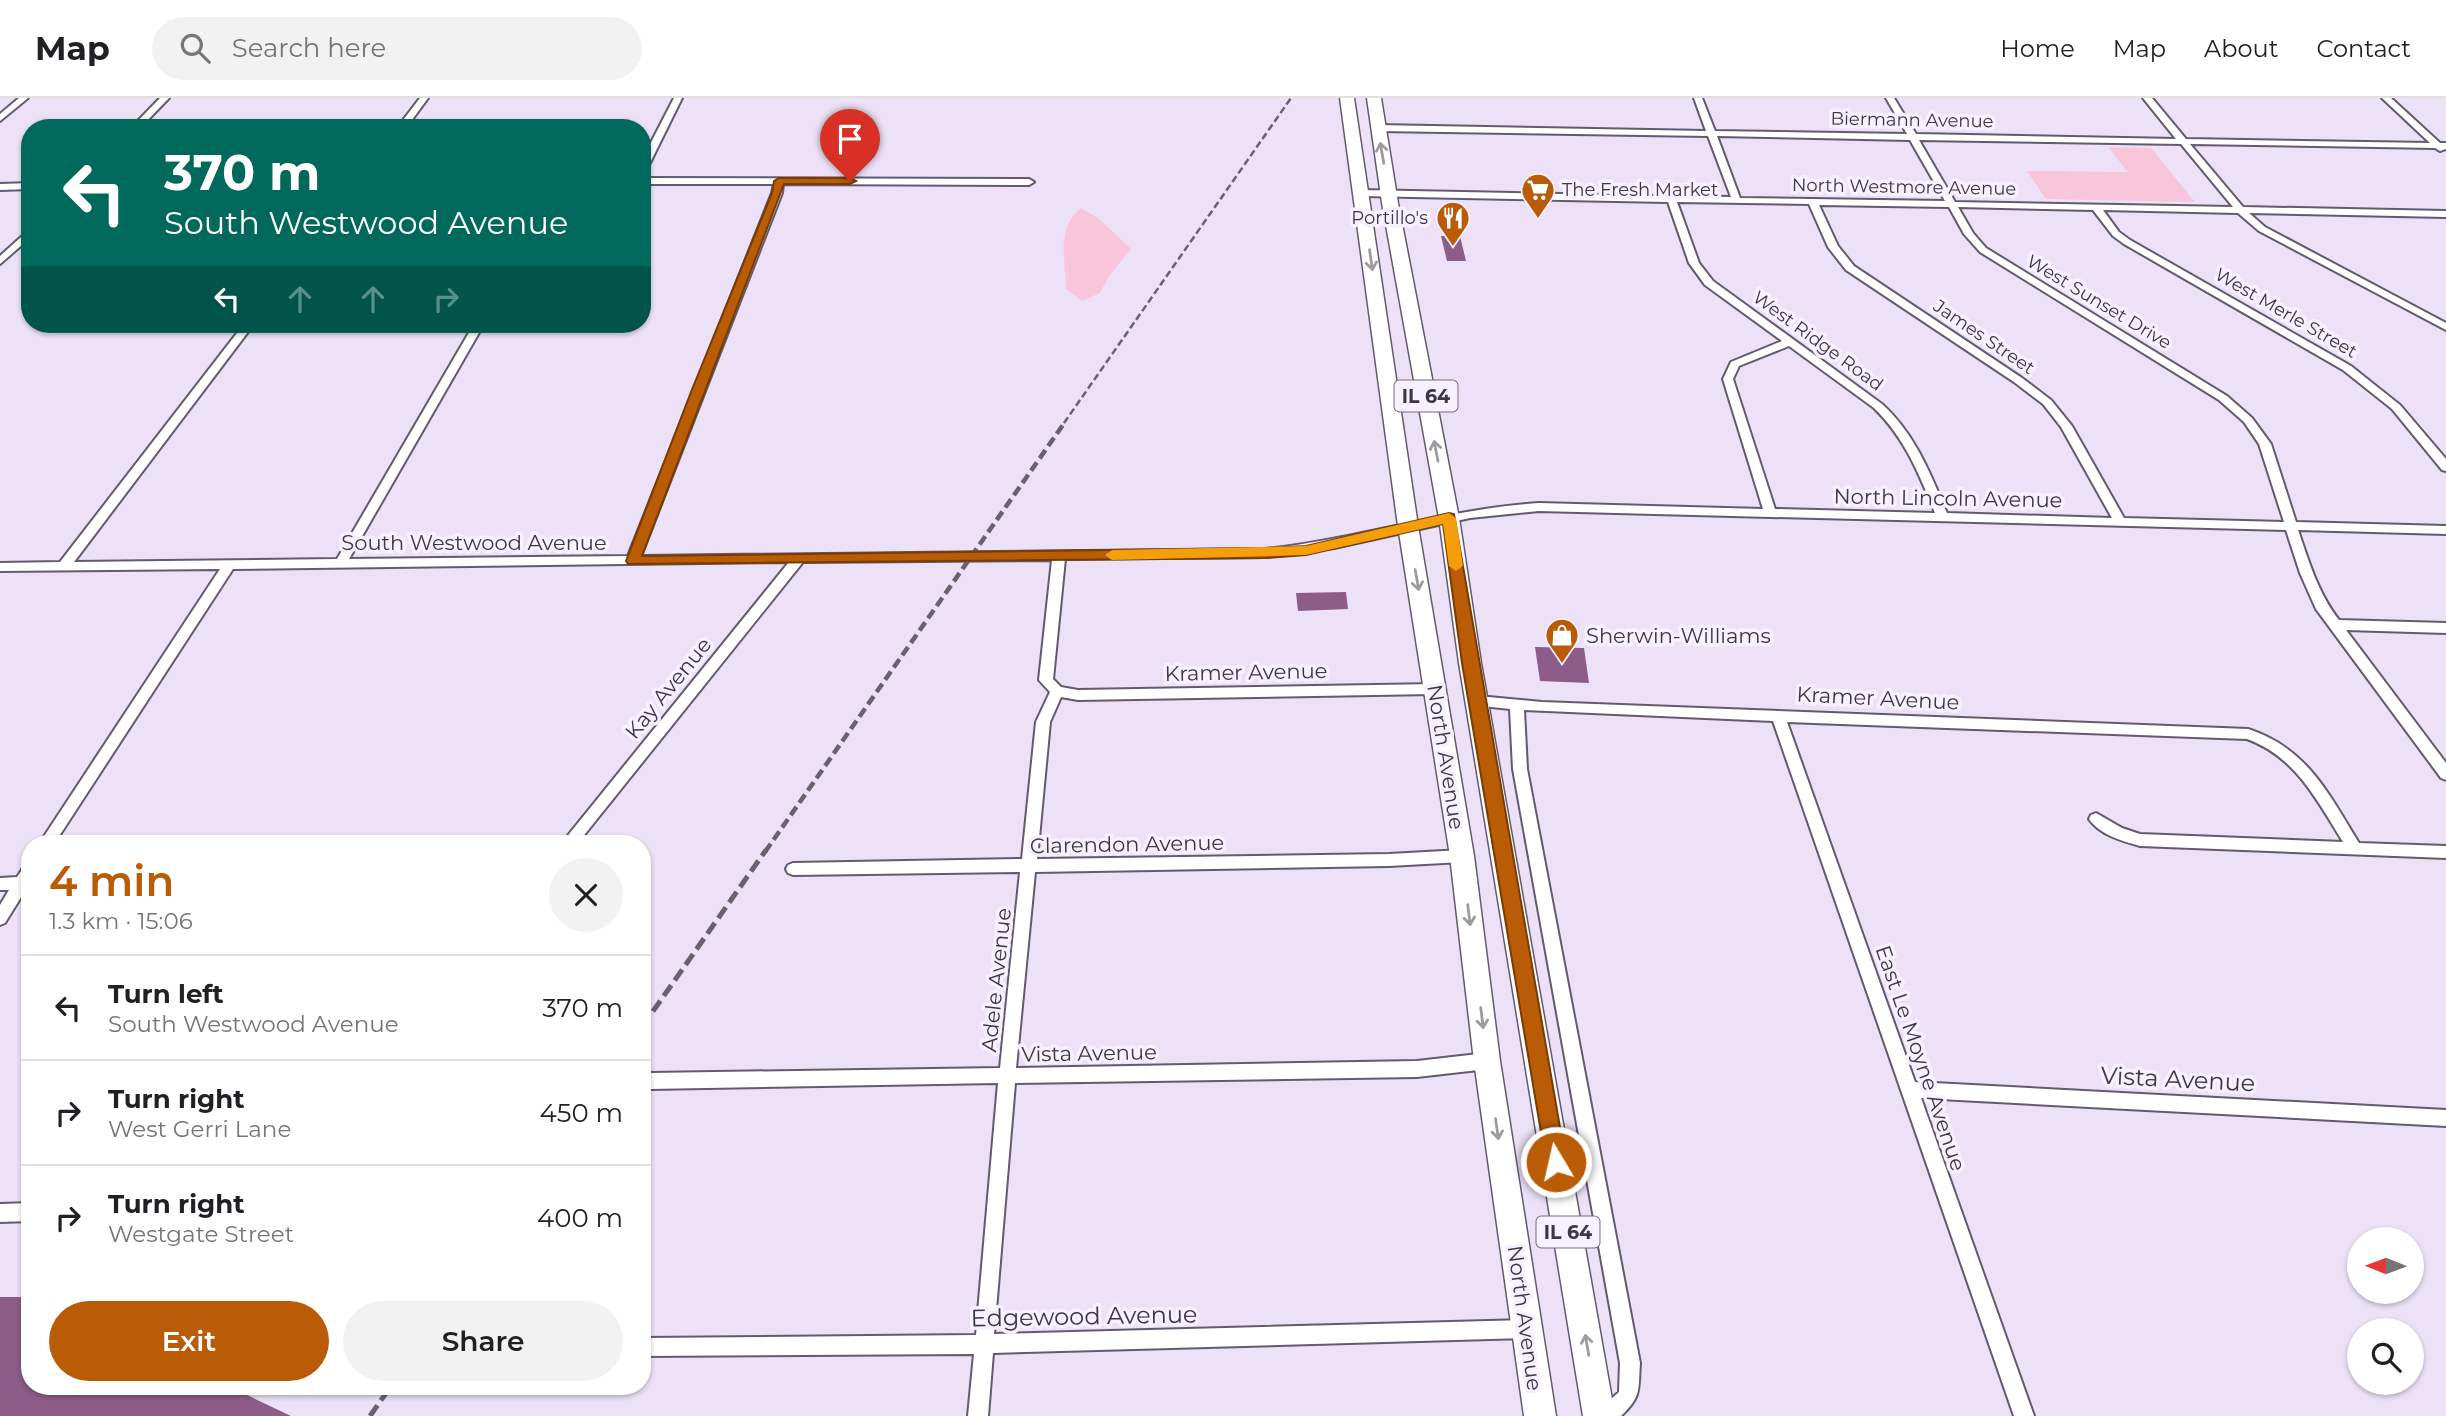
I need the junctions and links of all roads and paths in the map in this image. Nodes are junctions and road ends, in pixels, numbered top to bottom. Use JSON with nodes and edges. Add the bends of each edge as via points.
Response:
{"nodes":[{"id":1,"x":24,"y":98,"type":"edge"},
{"id":2,"x":165,"y":98,"type":"edge"},
{"id":3,"x":424,"y":98,"type":"edge"},
{"id":4,"x":678,"y":98,"type":"edge"},
{"id":5,"x":1347,"y":98,"type":"edge"},
{"id":6,"x":1374,"y":98,"type":"edge"},
{"id":7,"x":1698,"y":98,"type":"edge"},
{"id":8,"x":1890,"y":98,"type":"edge"},
{"id":9,"x":2147,"y":98,"type":"edge"},
{"id":10,"x":2386,"y":98,"type":"edge"},
{"id":11,"x":0,"y":118,"type":"edge"},
{"id":12,"x":144,"y":119,"type":"edge"},
{"id":13,"x":408,"y":119,"type":"edge"},
{"id":14,"x":1378,"y":128,"type":"junction"},
{"id":15,"x":1710,"y":131,"type":"junction"},
{"id":16,"x":1912,"y":135,"type":"junction"},
{"id":17,"x":2183,"y":141,"type":"junction"},
{"id":18,"x":2442,"y":146,"type":"edge"},
{"id":19,"x":651,"y":151,"type":"edge"},
{"id":20,"x":2446,"y":154,"type":"edge"},
{"id":21,"x":651,"y":181,"type":"edge"},
{"id":22,"x":779,"y":181,"type":"junction"},
{"id":23,"x":1029,"y":182,"type":"dead end"},
{"id":24,"x":21,"y":186,"type":"edge"},
{"id":25,"x":0,"y":187,"type":"edge"},
{"id":26,"x":1361,"y":193,"type":"junction"},
{"id":27,"x":1389,"y":193,"type":"junction"},
{"id":28,"x":1671,"y":197,"type":"junction"},
{"id":29,"x":1736,"y":199,"type":"junction"},
{"id":30,"x":1812,"y":200,"type":"junction"},
{"id":31,"x":1952,"y":203,"type":"junction"},
{"id":32,"x":2096,"y":206,"type":"junction"},
{"id":33,"x":2240,"y":210,"type":"junction"},
{"id":34,"x":2446,"y":214,"type":"edge"},
{"id":35,"x":21,"y":241,"type":"edge"},
{"id":36,"x":0,"y":261,"type":"edge"},
{"id":37,"x":2446,"y":327,"type":"edge"},
{"id":38,"x":242,"y":333,"type":"edge"},
{"id":39,"x":474,"y":333,"type":"edge"},
{"id":40,"x":1789,"y":342,"type":"junction"},
{"id":41,"x":2446,"y":467,"type":"edge"},
{"id":42,"x":1770,"y":512,"type":"junction"},
{"id":43,"x":1943,"y":517,"type":"junction"},
{"id":44,"x":1449,"y":518,"type":"junction"},
{"id":45,"x":2120,"y":521,"type":"junction"},
{"id":46,"x":1408,"y":526,"type":"junction"},
{"id":47,"x":2291,"y":526,"type":"junction"},
{"id":48,"x":2446,"y":530,"type":"edge"},
{"id":49,"x":1059,"y":556,"type":"junction"},
{"id":50,"x":799,"y":559,"type":"junction"},
{"id":51,"x":633,"y":561,"type":"junction"},
{"id":52,"x":341,"y":562,"type":"junction"},
{"id":53,"x":229,"y":565,"type":"junction"},
{"id":54,"x":62,"y":567,"type":"junction"},
{"id":55,"x":0,"y":568,"type":"edge"},
{"id":56,"x":2336,"y":625,"type":"junction"},
{"id":57,"x":2446,"y":628,"type":"edge"},
{"id":58,"x":1436,"y":689,"type":"junction"},
{"id":59,"x":1057,"y":691,"type":"junction"},
{"id":60,"x":1478,"y":701,"type":"junction"},
{"id":61,"x":1517,"y":705,"type":"junction"},
{"id":62,"x":1778,"y":715,"type":"junction"},
{"id":63,"x":2445,"y":773,"type":"edge"},
{"id":64,"x":2096,"y":819,"type":"dead end"},
{"id":65,"x":52,"y":835,"type":"edge"},
{"id":66,"x":575,"y":835,"type":"edge"},
{"id":67,"x":2355,"y":848,"type":"junction"},
{"id":68,"x":2446,"y":852,"type":"edge"},
{"id":69,"x":1462,"y":856,"type":"junction"},
{"id":70,"x":1029,"y":867,"type":"junction"},
{"id":71,"x":793,"y":869,"type":"dead end"},
{"id":72,"x":21,"y":883,"type":"edge"},
{"id":73,"x":0,"y":884,"type":"edge"},
{"id":74,"x":21,"y":889,"type":"edge"},
{"id":75,"x":0,"y":918,"type":"edge"},
{"id":76,"x":1487,"y":1061,"type":"junction"},
{"id":77,"x":1007,"y":1077,"type":"junction"},
{"id":78,"x":651,"y":1081,"type":"edge"},
{"id":79,"x":1908,"y":1089,"type":"junction"},
{"id":80,"x":2446,"y":1118,"type":"edge"},
{"id":81,"x":21,"y":1212,"type":"edge"},
{"id":82,"x":0,"y":1213,"type":"edge"},
{"id":83,"x":1527,"y":1329,"type":"junction"},
{"id":84,"x":985,"y":1344,"type":"junction"},
{"id":85,"x":651,"y":1347,"type":"edge"},
{"id":86,"x":978,"y":1416,"type":"edge"},
{"id":87,"x":1540,"y":1416,"type":"edge"},
{"id":88,"x":1600,"y":1416,"type":"edge"},
{"id":89,"x":1607,"y":1416,"type":"edge"},
{"id":90,"x":2024,"y":1416,"type":"edge"}],
"edges":[{"from":1,"to":11,"type":"street"},
{"from":2,"to":12,"type":"street"},
{"from":3,"to":13,"type":"street"},
{"from":4,"to":19,"type":"street"},
{"from":5,"to":26,"type":"main road","name":"North Avenue","number":"IL 64"},
{"from":6,"to":14,"type":"main road","name":"North Avenue","number":"IL 64"},
{"from":7,"to":15,"type":"street"},
{"from":8,"to":16,"type":"street","name":"West Sunset Drive"},
{"from":9,"to":17,"type":"street"},
{"from":10,"to":18,"type":"street"},
{"from":14,"to":15,"type":"street","name":"Biermann Avenue"},
{"from":27,"to":14,"type":"main road","name":"North Avenue","number":"IL 64","one_way":true},
{"from":15,"to":16,"type":"street","name":"Biermann Avenue"},
{"from":15,"to":29,"type":"street"},
{"from":16,"to":17,"type":"street","name":"Biermann Avenue"},
{"from":16,"to":31,"type":"street","name":"West Sunset Drive"},
{"from":17,"to":18,"type":"street","name":"Biermann Avenue"},
{"from":17,"to":33,"type":"street"},
{"from":18,"to":20,"type":"street"},
{"from":21,"to":22,"type":"street"},
{"from":22,"to":23,"type":"street"},
{"from":22,"to":51,"type":"street"},
{"from":24,"to":25,"type":"street"},
{"from":26,"to":27,"type":"street","name":"North Westmore Avenue"},
{"from":26,"to":46,"type":"main road","name":"North Avenue","number":"IL 64","one_way":true},
{"from":27,"to":28,"type":"street","name":"North Westmore Avenue"},
{"from":44,"to":27,"type":"main road","name":"North Avenue","number":"IL 64","one_way":true},
{"from":28,"to":29,"type":"street","name":"North Westmore Avenue"},
{"from":28,"to":40,"type":"street","name":"West Ridge Road","via":[[1700,273]]},
{"from":29,"to":30,"type":"street","name":"North Westmore Avenue"},
{"from":30,"to":31,"type":"street","name":"North Westmore Avenue"},
{"from":30,"to":45,"type":"street","name":"James Street","via":[[1833,247],[1850,268],[2047,402],[2066,426]]},
{"from":31,"to":32,"type":"street","name":"North Westmore Avenue"},
{"from":31,"to":47,"type":"street","name":"West Sunset Drive","via":[[1969,234],[1988,254],[2240,412],[2265,444]]},
{"from":32,"to":33,"type":"street","name":"North Westmore Avenue"},
{"from":32,"to":41,"type":"street","name":"West Merle Street","via":[[2127,242],[2369,383],[2396,407]]},
{"from":33,"to":34,"type":"street","name":"North Westmore Avenue"},
{"from":33,"to":37,"type":"street","via":[[2269,234]]},
{"from":35,"to":36,"type":"street"},
{"from":38,"to":54,"type":"street"},
{"from":39,"to":52,"type":"street"},
{"from":40,"to":42,"type":"street","via":[[1735,364],[1728,379]]},
{"from":40,"to":43,"type":"street","name":"West Ridge Road","via":[[1896,422],[1910,440]]},
{"from":42,"to":43,"type":"street","name":"North Lincoln Avenue"},
{"from":42,"to":44,"type":"street","name":"North Lincoln Avenue","via":[[1539,507]]},
{"from":43,"to":45,"type":"street","name":"North Lincoln Avenue"},
{"from":44,"to":46,"type":"street","name":"South Westwood Avenue"},
{"from":44,"to":60,"type":"main road","name":"North Avenue","number":"IL 64"},
{"from":45,"to":47,"type":"street","name":"North Lincoln Avenue"},
{"from":46,"to":49,"type":"street","name":"South Westwood Avenue","via":[[1306,551]]},
{"from":46,"to":58,"type":"main road","name":"North Avenue","number":"IL 64","one_way":true},
{"from":47,"to":48,"type":"street","name":"North Lincoln Avenue"},
{"from":47,"to":56,"type":"street","name":"West Sunset Drive","via":[[2312,592]]},
{"from":49,"to":50,"type":"street","name":"South Westwood Avenue"},
{"from":49,"to":59,"type":"street","via":[[1046,680]]},
{"from":50,"to":51,"type":"street","name":"South Westwood Avenue"},
{"from":50,"to":66,"type":"street","name":"Kay Avenue"},
{"from":51,"to":52,"type":"street","name":"South Westwood Avenue"},
{"from":52,"to":53,"type":"street","name":"South Westwood Avenue"},
{"from":53,"to":54,"type":"street","name":"South Westwood Avenue"},
{"from":53,"to":65,"type":"street"},
{"from":54,"to":55,"type":"street","name":"South Westwood Avenue"},
{"from":56,"to":57,"type":"street"},
{"from":56,"to":63,"type":"street","name":"West Sunset Drive"},
{"from":58,"to":59,"type":"street","name":"Kramer Avenue","via":[[1078,695]]},
{"from":58,"to":69,"type":"main road","name":"North Avenue","number":"IL 64"},
{"from":59,"to":70,"type":"street","name":"Adele Avenue","via":[[1043,722]]},
{"from":60,"to":61,"type":"street","name":"Kramer Avenue"},
{"from":88,"to":60,"type":"main road","name":"North Avenue","number":"IL 64","one_way":true},
{"from":61,"to":62,"type":"street","name":"Kramer Avenue"},
{"from":61,"to":89,"type":"street","via":[[1520,769],[1630,1363],[1629,1396]]},
{"from":62,"to":67,"type":"street","name":"Kramer Avenue","via":[[2238,733],[2288,752]]},
{"from":62,"to":79,"type":"street","name":"East Le Moyne Avenue"},
{"from":64,"to":67,"type":"street","via":[[2117,833],[2140,840]]},
{"from":67,"to":68,"type":"street"},
{"from":69,"to":70,"type":"street","name":"Clarendon Avenue"},
{"from":69,"to":76,"type":"main road","name":"North Avenue","number":"IL 64","one_way":true},
{"from":70,"to":71,"type":"street","name":"Clarendon Avenue"},
{"from":70,"to":77,"type":"street","name":"Adele Avenue"},
{"from":72,"to":73,"type":"street"},
{"from":74,"to":75,"type":"street"},
{"from":76,"to":77,"type":"street","name":"Vista Avenue","via":[[1417,1069]]},
{"from":76,"to":83,"type":"main road","name":"North Avenue","number":"IL 64","one_way":true},
{"from":77,"to":78,"type":"street","name":"Vista Avenue"},
{"from":77,"to":84,"type":"street","name":"Adele Avenue"},
{"from":79,"to":80,"type":"street","name":"Vista Avenue"},
{"from":79,"to":90,"type":"street","name":"East Le Moyne Avenue"},
{"from":81,"to":82,"type":"street"},
{"from":83,"to":84,"type":"street","name":"Edgewood Avenue"},
{"from":83,"to":87,"type":"main road","name":"North Avenue","number":"IL 64"},
{"from":84,"to":85,"type":"street","name":"Edgewood Avenue"},
{"from":84,"to":86,"type":"street","name":"Adele Avenue"}]}
